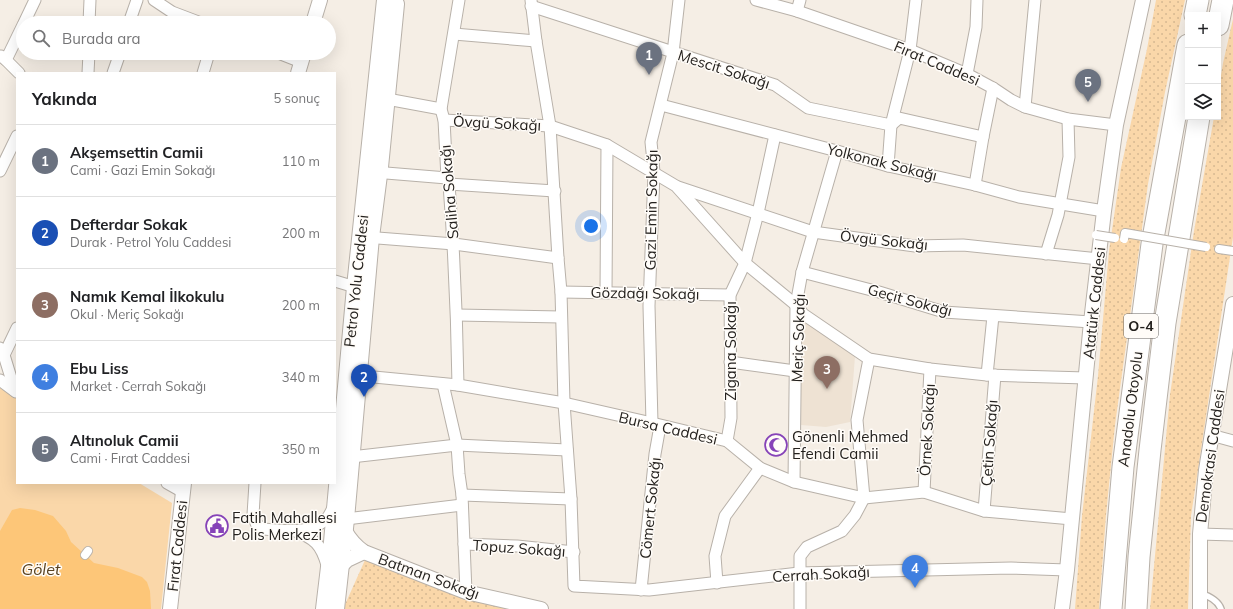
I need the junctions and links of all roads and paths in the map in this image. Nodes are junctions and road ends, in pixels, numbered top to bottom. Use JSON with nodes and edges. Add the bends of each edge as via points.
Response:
{"nodes":[{"id":1,"x":35,"y":0,"type":"edge"},
{"id":2,"x":90,"y":0,"type":"edge"},
{"id":3,"x":137,"y":0,"type":"edge"},
{"id":4,"x":154,"y":0,"type":"edge"},
{"id":5,"x":320,"y":0,"type":"edge"},
{"id":6,"x":385,"y":0,"type":"edge"},
{"id":7,"x":396,"y":0,"type":"edge"},
{"id":8,"x":459,"y":0,"type":"edge"},
{"id":9,"x":679,"y":0,"type":"edge"},
{"id":10,"x":756,"y":0,"type":"edge"},
{"id":11,"x":800,"y":0,"type":"edge"},
{"id":12,"x":916,"y":0,"type":"edge"},
{"id":13,"x":977,"y":0,"type":"edge"},
{"id":14,"x":1035,"y":0,"type":"edge"},
{"id":15,"x":1144,"y":0,"type":"edge"},
{"id":16,"x":1198,"y":0,"type":"edge"},
{"id":17,"x":1223,"y":0,"type":"edge"},
{"id":18,"x":531,"y":3,"type":"edge"},
{"id":19,"x":797,"y":11,"type":"junction"},
{"id":20,"x":1196,"y":12,"type":"edge"},
{"id":21,"x":1221,"y":12,"type":"edge"},
{"id":22,"x":28,"y":16,"type":"edge"},
{"id":23,"x":89,"y":16,"type":"edge"},
{"id":24,"x":131,"y":16,"type":"edge"},
{"id":25,"x":183,"y":16,"type":"edge"},
{"id":26,"x":315,"y":16,"type":"edge"},
{"id":27,"x":454,"y":34,"type":"junction"},
{"id":28,"x":16,"y":37,"type":"edge"},
{"id":29,"x":536,"y":41,"type":"junction"},
{"id":30,"x":1187,"y":48,"type":"edge"},
{"id":31,"x":910,"y":50,"type":"junction"},
{"id":32,"x":673,"y":53,"type":"junction"},
{"id":33,"x":3,"y":58,"type":"edge"},
{"id":34,"x":88,"y":60,"type":"edge"},
{"id":35,"x":118,"y":60,"type":"edge"},
{"id":36,"x":207,"y":60,"type":"edge"},
{"id":37,"x":17,"y":72,"type":"edge"},
{"id":38,"x":88,"y":72,"type":"edge"},
{"id":39,"x":114,"y":72,"type":"edge"},
{"id":40,"x":203,"y":72,"type":"edge"},
{"id":41,"x":967,"y":74,"type":"junction"},
{"id":42,"x":993,"y":88,"type":"junction"},
{"id":43,"x":387,"y":99,"type":"junction"},
{"id":44,"x":661,"y":105,"type":"junction"},
{"id":45,"x":1025,"y":107,"type":"junction"},
{"id":46,"x":441,"y":109,"type":"junction"},
{"id":47,"x":1068,"y":119,"type":"junction"},
{"id":48,"x":444,"y":120,"type":"junction"},
{"id":49,"x":1199,"y":120,"type":"edge"},
{"id":50,"x":890,"y":125,"type":"junction"},
{"id":51,"x":1116,"y":125,"type":"junction"},
{"id":52,"x":550,"y":126,"type":"junction"},
{"id":53,"x":775,"y":135,"type":"junction"},
{"id":54,"x":982,"y":137,"type":"junction"},
{"id":55,"x":16,"y":138,"type":"edge"},
{"id":56,"x":607,"y":145,"type":"junction"},
{"id":57,"x":837,"y":151,"type":"junction"},
{"id":58,"x":888,"y":166,"type":"junction"},
{"id":59,"x":0,"y":171,"type":"edge"},
{"id":60,"x":373,"y":172,"type":"junction"},
{"id":61,"x":654,"y":172,"type":"junction"},
{"id":62,"x":448,"y":181,"type":"junction"},
{"id":63,"x":975,"y":185,"type":"junction"},
{"id":64,"x":676,"y":186,"type":"junction"},
{"id":65,"x":555,"y":191,"type":"junction"},
{"id":66,"x":1060,"y":204,"type":"junction"},
{"id":67,"x":1104,"y":211,"type":"junction"},
{"id":68,"x":758,"y":213,"type":"junction"},
{"id":69,"x":813,"y":232,"type":"junction"},
{"id":70,"x":1096,"y":235,"type":"dead end"},
{"id":71,"x":366,"y":237,"type":"junction"},
{"id":72,"x":1115,"y":238,"type":"dead end"},
{"id":73,"x":1124,"y":239,"type":"dead end"},
{"id":74,"x":454,"y":244,"type":"junction"},
{"id":75,"x":1206,"y":247,"type":"dead end"},
{"id":76,"x":1219,"y":249,"type":"dead end"},
{"id":77,"x":1233,"y":251,"type":"edge"},
{"id":78,"x":1046,"y":254,"type":"junction"},
{"id":79,"x":558,"y":258,"type":"junction"},
{"id":80,"x":1099,"y":259,"type":"junction"},
{"id":81,"x":746,"y":263,"type":"junction"},
{"id":82,"x":802,"y":272,"type":"junction"},
{"id":83,"x":336,"y":281,"type":"edge"},
{"id":84,"x":355,"y":287,"type":"junction"},
{"id":85,"x":561,"y":292,"type":"junction"},
{"id":86,"x":606,"y":293,"type":"junction"},
{"id":87,"x":650,"y":293,"type":"junction"},
{"id":88,"x":730,"y":295,"type":"junction"},
{"id":89,"x":796,"y":305,"type":"junction"},
{"id":90,"x":1233,"y":307,"type":"edge"},
{"id":91,"x":457,"y":315,"type":"junction"},
{"id":92,"x":561,"y":316,"type":"junction"},
{"id":93,"x":993,"y":316,"type":"junction"},
{"id":94,"x":1091,"y":322,"type":"junction"},
{"id":95,"x":16,"y":330,"type":"edge"},
{"id":96,"x":2,"y":351,"type":"edge"},
{"id":97,"x":868,"y":359,"type":"junction"},
{"id":98,"x":730,"y":362,"type":"junction"},
{"id":99,"x":930,"y":369,"type":"junction"},
{"id":100,"x":796,"y":371,"type":"junction"},
{"id":101,"x":353,"y":375,"type":"junction"},
{"id":102,"x":991,"y":375,"type":"junction"},
{"id":103,"x":1086,"y":378,"type":"junction"},
{"id":104,"x":0,"y":380,"type":"edge"},
{"id":105,"x":443,"y":384,"type":"junction"},
{"id":106,"x":458,"y":385,"type":"junction"},
{"id":107,"x":16,"y":392,"type":"edge"},
{"id":108,"x":564,"y":403,"type":"junction"},
{"id":109,"x":656,"y":425,"type":"junction"},
{"id":110,"x":1211,"y":435,"type":"junction"},
{"id":111,"x":727,"y":441,"type":"junction"},
{"id":112,"x":1233,"y":441,"type":"edge"},
{"id":113,"x":457,"y":445,"type":"junction"},
{"id":114,"x":567,"y":450,"type":"junction"},
{"id":115,"x":351,"y":457,"type":"junction"},
{"id":116,"x":760,"y":468,"type":"junction"},
{"id":117,"x":794,"y":482,"type":"junction"},
{"id":118,"x":170,"y":484,"type":"edge"},
{"id":119,"x":255,"y":484,"type":"edge"},
{"id":120,"x":183,"y":488,"type":"edge"},
{"id":121,"x":924,"y":492,"type":"junction"},
{"id":122,"x":864,"y":498,"type":"junction"},
{"id":123,"x":571,"y":499,"type":"junction"},
{"id":124,"x":462,"y":500,"type":"junction"},
{"id":125,"x":335,"y":504,"type":"junction"},
{"id":126,"x":984,"y":511,"type":"junction"},
{"id":127,"x":1072,"y":519,"type":"junction"},
{"id":128,"x":346,"y":525,"type":"junction"},
{"id":129,"x":295,"y":531,"type":"junction"},
{"id":130,"x":1200,"y":534,"type":"junction"},
{"id":131,"x":1233,"y":535,"type":"edge"},
{"id":132,"x":464,"y":544,"type":"junction"},
{"id":133,"x":364,"y":552,"type":"junction"},
{"id":134,"x":574,"y":552,"type":"junction"},
{"id":135,"x":335,"y":569,"type":"junction"},
{"id":136,"x":1067,"y":570,"type":"junction"},
{"id":137,"x":799,"y":573,"type":"junction"},
{"id":138,"x":717,"y":583,"type":"junction"},
{"id":139,"x":332,"y":590,"type":"junction"},
{"id":140,"x":641,"y":590,"type":"junction"},
{"id":141,"x":466,"y":592,"type":"junction"},
{"id":142,"x":1200,"y":593,"type":"junction"},
{"id":143,"x":170,"y":609,"type":"edge"},
{"id":144,"x":324,"y":609,"type":"edge"},
{"id":145,"x":336,"y":609,"type":"edge"},
{"id":146,"x":541,"y":609,"type":"edge"},
{"id":147,"x":800,"y":609,"type":"edge"},
{"id":148,"x":1062,"y":609,"type":"edge"},
{"id":149,"x":1071,"y":609,"type":"edge"},
{"id":150,"x":1111,"y":609,"type":"edge"},
{"id":151,"x":1136,"y":609,"type":"edge"},
{"id":152,"x":1200,"y":609,"type":"edge"},
{"id":153,"x":1221,"y":609,"type":"edge"}],
"edges":[{"from":1,"to":22,"type":"street"},
{"from":2,"to":23,"type":"street"},
{"from":3,"to":24,"type":"street"},
{"from":4,"to":25,"type":"street"},
{"from":5,"to":26,"type":"street"},
{"from":6,"to":60,"type":"main road","name":"Petrol Yolu Caddesi"},
{"from":7,"to":43,"type":"main road","name":"Petrol Yolu Caddesi"},
{"from":8,"to":27,"type":"street","name":"Saliha Sokağı"},
{"from":9,"to":32,"type":"street","name":"Gazi Emin Sokağı"},
{"from":10,"to":19,"type":"street","name":"Fırat Caddesi"},
{"from":11,"to":19,"type":"street"},
{"from":12,"to":31,"type":"street"},
{"from":13,"to":41,"type":"street","via":[[976,27]]},
{"from":14,"to":45,"type":"street"},
{"from":15,"to":51,"type":"street","name":"Atatürk Caddesi"},
{"from":16,"to":20,"type":"highway"},
{"from":17,"to":21,"type":"highway"},
{"from":18,"to":29,"type":"street"},
{"from":18,"to":32,"type":"street","name":"Mescit Sokağı"},
{"from":19,"to":31,"type":"street","name":"Fırat Caddesi"},
{"from":27,"to":29,"type":"street"},
{"from":27,"to":46,"type":"street","name":"Saliha Sokağı"},
{"from":28,"to":33,"type":"street"},
{"from":29,"to":52,"type":"street"},
{"from":30,"to":150,"type":"highway","name":"Anadolu Otoyolu","number":"O-4","via":[[1151,252],[1123,467]]},
{"from":31,"to":41,"type":"street","name":"Fırat Caddesi"},
{"from":31,"to":50,"type":"street"},
{"from":32,"to":44,"type":"street","name":"Gazi Emin Sokağı"},
{"from":32,"to":50,"type":"street","name":"Mescit Sokağı","via":[[774,85],[808,108]]},
{"from":33,"to":37,"type":"street"},
{"from":34,"to":38,"type":"street"},
{"from":35,"to":39,"type":"street"},
{"from":36,"to":40,"type":"street"},
{"from":41,"to":42,"type":"street","name":"Fırat Caddesi"},
{"from":42,"to":45,"type":"street","name":"Fırat Caddesi"},
{"from":42,"to":54,"type":"street"},
{"from":43,"to":46,"type":"street","name":"Övgü Sokağı"},
{"from":43,"to":60,"type":"main road","name":"Petrol Yolu Caddesi"},
{"from":44,"to":53,"type":"street","name":"Yolkonak Sokağı"},
{"from":44,"to":61,"type":"street","name":"Gazi Emin Sokağı","via":[[652,142]]},
{"from":45,"to":47,"type":"street","name":"Fırat Caddesi"},
{"from":46,"to":48,"type":"street","name":"Saliha Sokağı"},
{"from":47,"to":51,"type":"street","name":"Fırat Caddesi"},
{"from":47,"to":66,"type":"street","via":[[1069,157]]},
{"from":48,"to":52,"type":"street","name":"Övgü Sokağı"},
{"from":48,"to":62,"type":"street","name":"Saliha Sokağı"},
{"from":49,"to":151,"type":"highway","name":"Anadolu Otoyolu","number":"O-4","via":[[1165,323],[1139,557]]},
{"from":50,"to":54,"type":"street","name":"Mescit Sokağı","via":[[899,118]]},
{"from":50,"to":58,"type":"street"},
{"from":51,"to":67,"type":"street","name":"Atatürk Caddesi"},
{"from":52,"to":56,"type":"street","name":"Övgü Sokağı"},
{"from":52,"to":65,"type":"street"},
{"from":53,"to":57,"type":"street","name":"Yolkonak Sokağı"},
{"from":53,"to":68,"type":"street","name":"Zigana Sokağı"},
{"from":54,"to":63,"type":"street"},
{"from":55,"to":59,"type":"street"},
{"from":56,"to":61,"type":"street","name":"Övgü Sokağı"},
{"from":56,"to":86,"type":"street"},
{"from":57,"to":58,"type":"street","name":"Yolkonak Sokağı"},
{"from":57,"to":69,"type":"street","name":"Meriç Sokağı"},
{"from":58,"to":63,"type":"street","name":"Yolkonak Sokağı"},
{"from":60,"to":62,"type":"street"},
{"from":60,"to":71,"type":"main road","name":"Petrol Yolu Caddesi"},
{"from":61,"to":64,"type":"street","name":"Övgü Sokağı"},
{"from":61,"to":87,"type":"street","name":"Gazi Emin Sokağı"},
{"from":62,"to":65,"type":"street"},
{"from":62,"to":74,"type":"street","name":"Saliha Sokağı"},
{"from":63,"to":66,"type":"street","name":"Yolkonak Sokağı","via":[[1019,197]]},
{"from":64,"to":68,"type":"street","name":"Övgü Sokağı"},
{"from":64,"to":81,"type":"street"},
{"from":65,"to":79,"type":"street"},
{"from":66,"to":67,"type":"street","name":"Yolkonak Sokağı"},
{"from":66,"to":78,"type":"street"},
{"from":67,"to":80,"type":"street","name":"Atatürk Caddesi"},
{"from":68,"to":69,"type":"street","name":"Övgü Sokağı"},
{"from":68,"to":81,"type":"street","name":"Zigana Sokağı"},
{"from":69,"to":78,"type":"street","name":"Övgü Sokağı","via":[[915,246],[962,245]]},
{"from":69,"to":82,"type":"street","name":"Meriç Sokağı"},
{"from":70,"to":72,"type":"street","bridge":true},
{"from":71,"to":74,"type":"street"},
{"from":71,"to":84,"type":"main road","name":"Petrol Yolu Caddesi"},
{"from":71,"to":101,"type":"main road","name":"Petrol Yolu Caddesi"},
{"from":73,"to":75,"type":"street","bridge":true,"via":[[1125,233]]},
{"from":74,"to":79,"type":"street"},
{"from":74,"to":91,"type":"street","name":"Saliha Sokağı"},
{"from":76,"to":77,"type":"street"},
{"from":78,"to":80,"type":"street","name":"Övgü Sokağı"},
{"from":79,"to":85,"type":"street"},
{"from":80,"to":94,"type":"street","name":"Atatürk Caddesi"},
{"from":81,"to":88,"type":"street","name":"Zigana Sokağı"},
{"from":81,"to":89,"type":"street"},
{"from":82,"to":89,"type":"street","name":"Meriç Sokağı"},
{"from":82,"to":93,"type":"street","name":"Geçit Sokağı","via":[[944,312]]},
{"from":83,"to":84,"type":"street"},
{"from":84,"to":101,"type":"main road","name":"Petrol Yolu Caddesi"},
{"from":85,"to":86,"type":"street","name":"Gözdağı Sokağı"},
{"from":85,"to":92,"type":"street"},
{"from":86,"to":87,"type":"street","name":"Gözdağı Sokağı"},
{"from":87,"to":88,"type":"street","name":"Gözdağı Sokağı"},
{"from":87,"to":109,"type":"street","name":"Gazi Emin Sokağı"},
{"from":88,"to":98,"type":"street","name":"Zigana Sokağı"},
{"from":89,"to":97,"type":"street","via":[[803,314]]},
{"from":89,"to":100,"type":"street","name":"Meriç Sokağı"},
{"from":90,"to":110,"type":"street","name":"Demokrasi Caddesi"},
{"from":91,"to":92,"type":"street"},
{"from":91,"to":106,"type":"street","name":"Saliha Sokağı"},
{"from":92,"to":108,"type":"street"},
{"from":93,"to":94,"type":"street","name":"Geçit Sokağı"},
{"from":93,"to":102,"type":"street","name":"Çetin Sokağı"},
{"from":94,"to":103,"type":"street","name":"Atatürk Caddesi"},
{"from":95,"to":96,"type":"street"},
{"from":96,"to":107,"type":"street"},
{"from":97,"to":99,"type":"street"},
{"from":97,"to":122,"type":"street","via":[[857,420]]},
{"from":98,"to":100,"type":"street"},
{"from":98,"to":111,"type":"street","name":"Zigana Sokağı","via":[[731,418]]},
{"from":99,"to":102,"type":"street"},
{"from":99,"to":121,"type":"street","name":"Örnek Sokağı"},
{"from":100,"to":117,"type":"street","name":"Meriç Sokağı"},
{"from":101,"to":105,"type":"street","name":"Bursa Caddesi"},
{"from":101,"to":115,"type":"main road","name":"Petrol Yolu Caddesi"},
{"from":101,"to":125,"type":"main road","name":"Petrol Yolu Caddesi"},
{"from":102,"to":103,"type":"street"},
{"from":102,"to":126,"type":"street","name":"Çetin Sokağı"},
{"from":103,"to":127,"type":"street","name":"Atatürk Caddesi"},
{"from":104,"to":107,"type":"street"},
{"from":105,"to":106,"type":"street","name":"Bursa Caddesi"},
{"from":105,"to":113,"type":"street"},
{"from":106,"to":108,"type":"street","name":"Bursa Caddesi"},
{"from":108,"to":109,"type":"street","name":"Bursa Caddesi"},
{"from":108,"to":114,"type":"street"},
{"from":109,"to":111,"type":"street","name":"Bursa Caddesi"},
{"from":109,"to":140,"type":"street","name":"Cömert Sokağı"},
{"from":110,"to":112,"type":"street"},
{"from":110,"to":130,"type":"street","name":"Demokrasi Caddesi"},
{"from":111,"to":116,"type":"street","name":"Bursa Caddesi"},
{"from":113,"to":114,"type":"street"},
{"from":113,"to":115,"type":"street"},
{"from":113,"to":124,"type":"street"},
{"from":114,"to":123,"type":"street"},
{"from":115,"to":128,"type":"main road","name":"Petrol Yolu Caddesi"},
{"from":116,"to":117,"type":"street","name":"Bursa Caddesi"},
{"from":116,"to":138,"type":"street","via":[[725,516],[715,556]]},
{"from":117,"to":122,"type":"street","name":"Bursa Caddesi"},
{"from":118,"to":120,"type":"street"},
{"from":119,"to":129,"type":"street","via":[[253,515],[256,523],[262,529]]},
{"from":120,"to":143,"type":"street","name":"Fırat Caddesi"},
{"from":121,"to":122,"type":"street","name":"Bursa Caddesi"},
{"from":121,"to":126,"type":"street","name":"Bursa Caddesi"},
{"from":122,"to":137,"type":"street","via":[[842,531],[806,547],[800,556]]},
{"from":123,"to":124,"type":"street"},
{"from":123,"to":134,"type":"street"},
{"from":124,"to":128,"type":"street"},
{"from":124,"to":132,"type":"street"},
{"from":125,"to":129,"type":"street","via":[[324,521],[310,528]]},
{"from":125,"to":135,"type":"main road","name":"Petrol Yolu Caddesi"},
{"from":126,"to":127,"type":"street","name":"Bursa Caddesi"},
{"from":127,"to":136,"type":"street","name":"Atatürk Caddesi"},
{"from":127,"to":149,"type":"street"},
{"from":128,"to":133,"type":"street","via":[[350,540]]},
{"from":128,"to":135,"type":"main road","name":"Petrol Yolu Caddesi"},
{"from":129,"to":135,"type":"street","via":[[312,539]]},
{"from":130,"to":131,"type":"street"},
{"from":130,"to":142,"type":"street","name":"Demokrasi Caddesi"},
{"from":132,"to":134,"type":"street","name":"Topuz Sokağı"},
{"from":132,"to":141,"type":"street"},
{"from":133,"to":135,"type":"street"},
{"from":133,"to":141,"type":"street","name":"Batman Sokağı"},
{"from":134,"to":140,"type":"street","name":"Cerrah Sokağı","via":[[574,586]]},
{"from":135,"to":139,"type":"main road","name":"Petrol Yolu Caddesi"},
{"from":136,"to":137,"type":"street","name":"Cerrah Sokağı","via":[[1011,568]]},
{"from":136,"to":148,"type":"street","name":"Atatürk Caddesi"},
{"from":137,"to":138,"type":"street","name":"Cerrah Sokağı"},
{"from":137,"to":147,"type":"street"},
{"from":138,"to":140,"type":"street","name":"Cerrah Sokağı"},
{"from":139,"to":144,"type":"main road","name":"Petrol Yolu Caddesi"},
{"from":139,"to":145,"type":"main road","name":"Petrol Yolu Caddesi"},
{"from":141,"to":146,"type":"street","name":"Batman Sokağı"},
{"from":142,"to":152,"type":"street","name":"Demokrasi Caddesi"},
{"from":142,"to":153,"type":"lane","via":[[1219,603]]}]}
